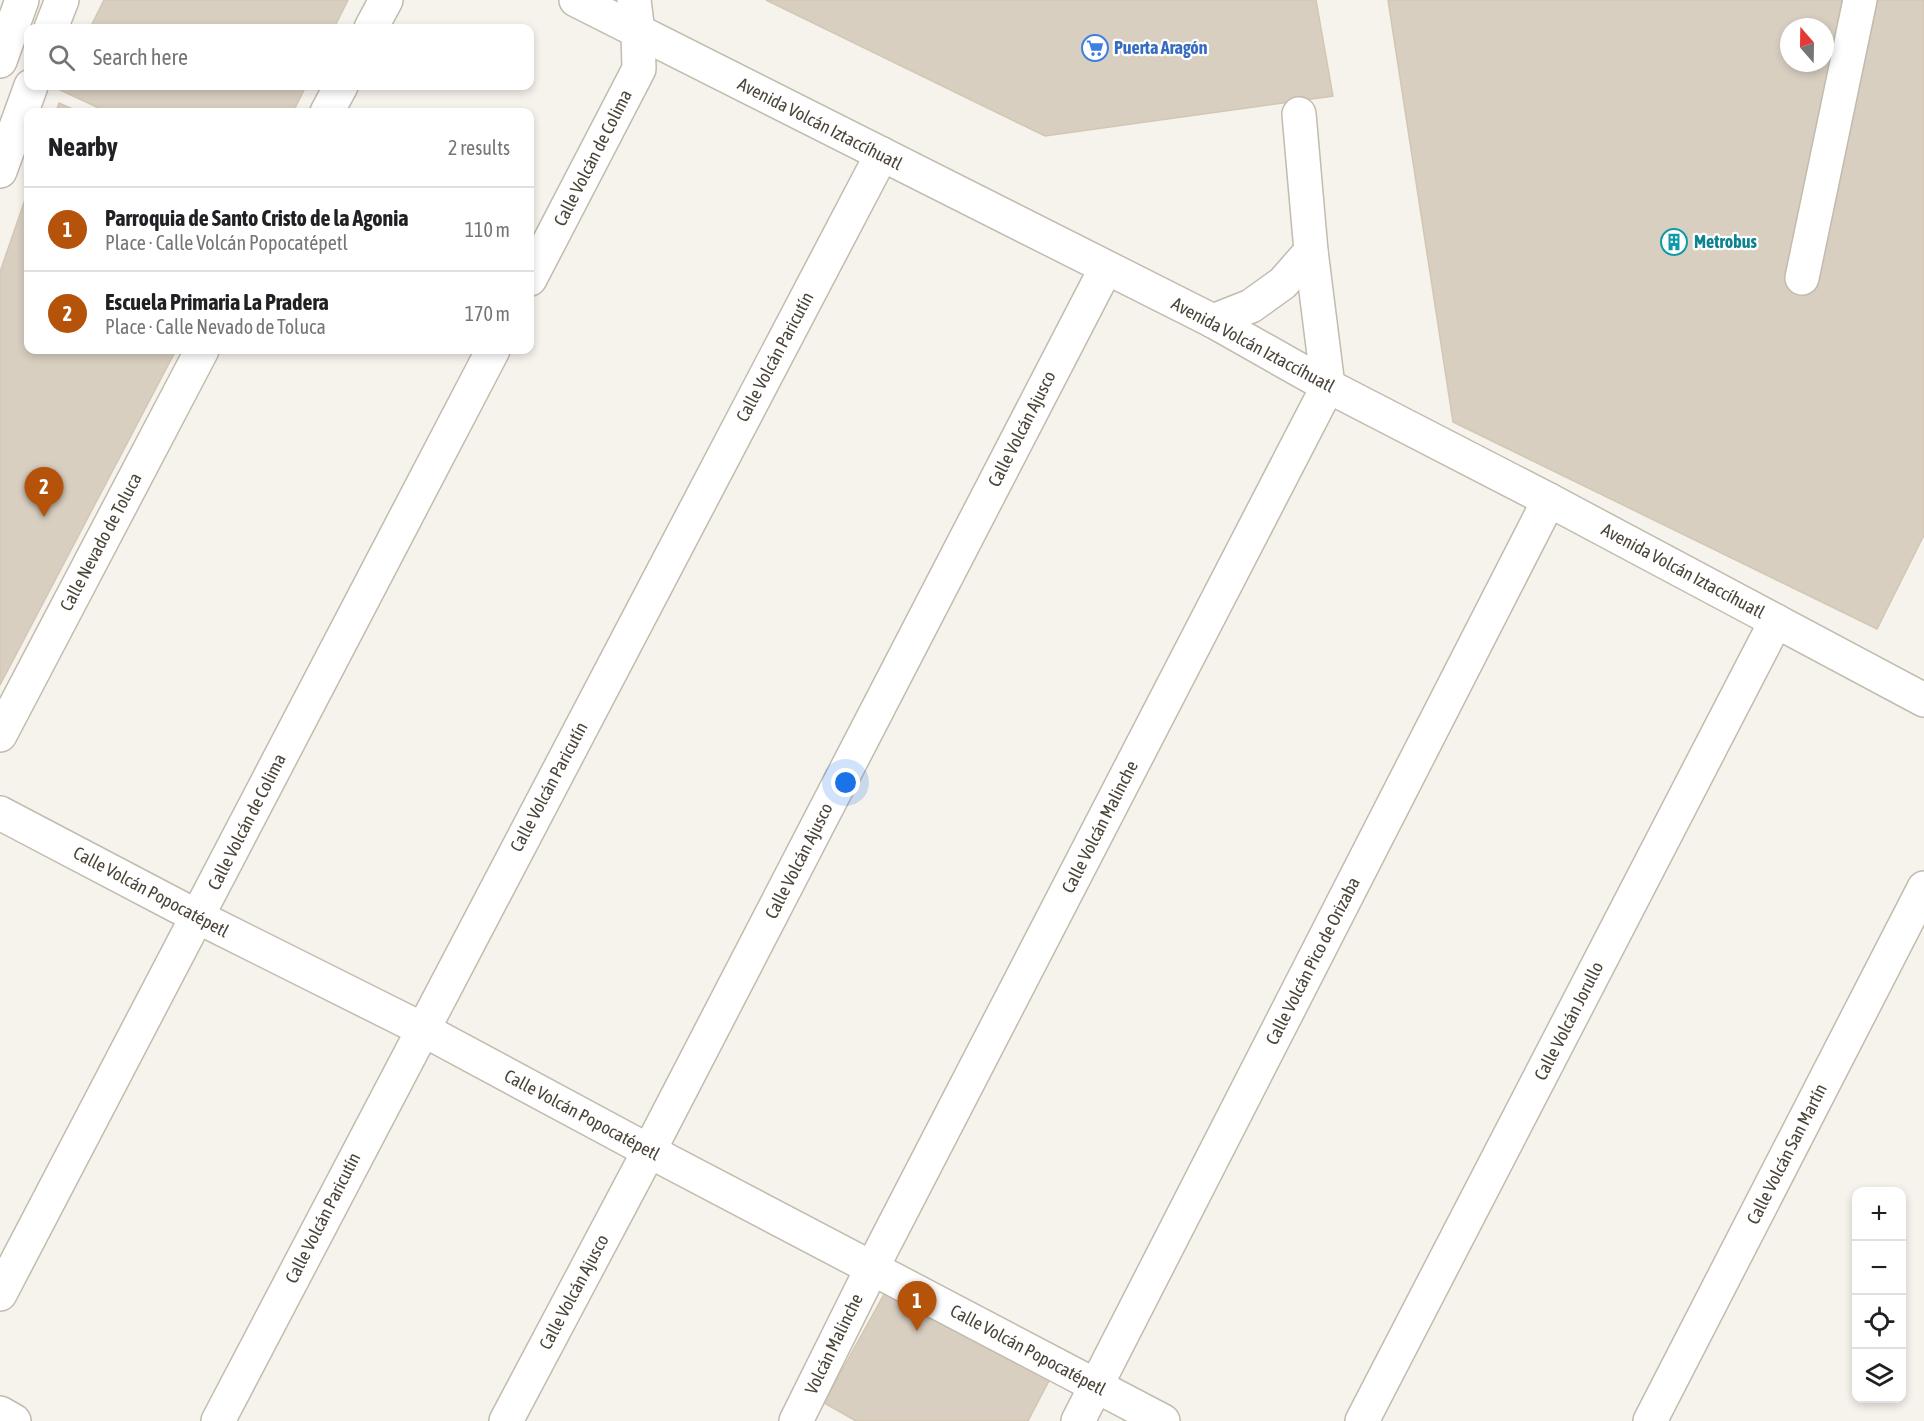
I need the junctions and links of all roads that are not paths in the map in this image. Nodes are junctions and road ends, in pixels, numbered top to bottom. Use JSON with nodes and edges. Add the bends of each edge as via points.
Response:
{"nodes":[{"id":1,"x":22,"y":0,"type":"edge"},
{"id":2,"x":62,"y":0,"type":"edge"},
{"id":3,"x":386,"y":0,"type":"edge"},
{"id":4,"x":576,"y":0,"type":"edge"},
{"id":5,"x":634,"y":0,"type":"edge"},
{"id":6,"x":1860,"y":0,"type":"edge"},
{"id":7,"x":53,"y":24,"type":"edge"},
{"id":8,"x":373,"y":24,"type":"edge"},
{"id":9,"x":638,"y":32,"type":"junction"},
{"id":10,"x":0,"y":61,"type":"edge"},
{"id":11,"x":30,"y":90,"type":"edge"},
{"id":12,"x":339,"y":90,"type":"edge"},
{"id":13,"x":329,"y":108,"type":"edge"},
{"id":14,"x":1299,"y":114,"type":"dead end"},
{"id":15,"x":882,"y":154,"type":"junction"},
{"id":16,"x":0,"y":171,"type":"edge"},
{"id":17,"x":1311,"y":251,"type":"junction"},
{"id":18,"x":1106,"y":268,"type":"junction"},
{"id":19,"x":534,"y":271,"type":"edge"},
{"id":20,"x":1802,"y":278,"type":"dead end"},
{"id":21,"x":1213,"y":321,"type":"junction"},
{"id":22,"x":200,"y":354,"type":"edge"},
{"id":23,"x":491,"y":354,"type":"edge"},
{"id":24,"x":1328,"y":386,"type":"junction"},
{"id":25,"x":1549,"y":500,"type":"junction"},
{"id":26,"x":1776,"y":621,"type":"junction"},
{"id":27,"x":1924,"y":700,"type":"edge"},
{"id":28,"x":0,"y":735,"type":"edge"},
{"id":29,"x":0,"y":813,"type":"edge"},
{"id":30,"x":1924,"y":888,"type":"edge"},
{"id":31,"x":198,"y":917,"type":"junction"},
{"id":32,"x":422,"y":1029,"type":"junction"},
{"id":33,"x":649,"y":1151,"type":"junction"},
{"id":34,"x":872,"y":1268,"type":"junction"},
{"id":35,"x":0,"y":1294,"type":"edge"},
{"id":36,"x":1095,"y":1387,"type":"junction"},
{"id":37,"x":0,"y":1413,"type":"edge"},
{"id":38,"x":14,"y":1421,"type":"edge"},
{"id":39,"x":218,"y":1421,"type":"edge"},
{"id":40,"x":506,"y":1421,"type":"edge"},
{"id":41,"x":796,"y":1421,"type":"edge"},
{"id":42,"x":1078,"y":1421,"type":"edge"},
{"id":43,"x":1163,"y":1421,"type":"edge"},
{"id":44,"x":1362,"y":1421,"type":"edge"},
{"id":45,"x":1650,"y":1421,"type":"edge"}],
"edges":[{"from":1,"to":10,"type":"street"},
{"from":2,"to":7,"type":"street"},
{"from":3,"to":8,"type":"street"},
{"from":4,"to":9,"type":"street","name":"Avenida Volcán Iztaccíhuatl"},
{"from":5,"to":9,"type":"street","name":"Calle Volcán de Colima"},
{"from":6,"to":20,"type":"street"},
{"from":9,"to":15,"type":"street","name":"Avenida Volcán Iztaccíhuatl"},
{"from":9,"to":19,"type":"street","name":"Calle Volcán de Colima","via":[[639,69]]},
{"from":11,"to":16,"type":"street"},
{"from":12,"to":13,"type":"street"},
{"from":14,"to":17,"type":"street"},
{"from":15,"to":18,"type":"street","name":"Avenida Volcán Iztaccíhuatl"},
{"from":15,"to":32,"type":"street","name":"Calle Volcán Paricutín"},
{"from":17,"to":21,"type":"street","via":[[1283,283],[1251,306]]},
{"from":17,"to":24,"type":"street"},
{"from":18,"to":21,"type":"street","name":"Avenida Volcán Iztaccíhuatl"},
{"from":18,"to":33,"type":"street","name":"Calle Volcán Ajusco"},
{"from":21,"to":24,"type":"street","name":"Avenida Volcán Iztaccíhuatl"},
{"from":22,"to":28,"type":"street","name":"Calle Nevado de Toluca"},
{"from":23,"to":31,"type":"street","name":"Calle Volcán de Colima"},
{"from":24,"to":25,"type":"street","name":"Avenida Volcán Iztaccíhuatl"},
{"from":24,"to":34,"type":"street","name":"Calle Volcán Malinche"},
{"from":25,"to":26,"type":"street","name":"Avenida Volcán Iztaccíhuatl"},
{"from":25,"to":36,"type":"street","name":"Calle Volcán Pico de Orizaba"},
{"from":26,"to":27,"type":"street","name":"Avenida Volcán Iztaccíhuatl"},
{"from":26,"to":44,"type":"street","name":"Calle Volcán Jorullo"},
{"from":29,"to":31,"type":"street","name":"Calle Volcán Popocatépetl"},
{"from":30,"to":45,"type":"street","name":"Calle Volcán San Martín"},
{"from":31,"to":32,"type":"street","name":"Calle Volcán Popocatépetl"},
{"from":31,"to":35,"type":"street","name":"Calle Volcán de Colima"},
{"from":32,"to":33,"type":"street","name":"Calle Volcán Popocatépetl"},
{"from":32,"to":39,"type":"street","name":"Calle Volcán Paricutín"},
{"from":33,"to":34,"type":"street","name":"Calle Volcán Popocatépetl"},
{"from":33,"to":40,"type":"street","name":"Calle Volcán Ajusco"},
{"from":34,"to":36,"type":"street","name":"Calle Volcán Popocatépetl"},
{"from":34,"to":41,"type":"street","name":"Volcán Malinche"},
{"from":36,"to":42,"type":"street","name":"Calle Volcán Pico de Orizaba"},
{"from":36,"to":43,"type":"street","name":"Calle Volcán Popocatépetl"},
{"from":37,"to":38,"type":"street"}]}
